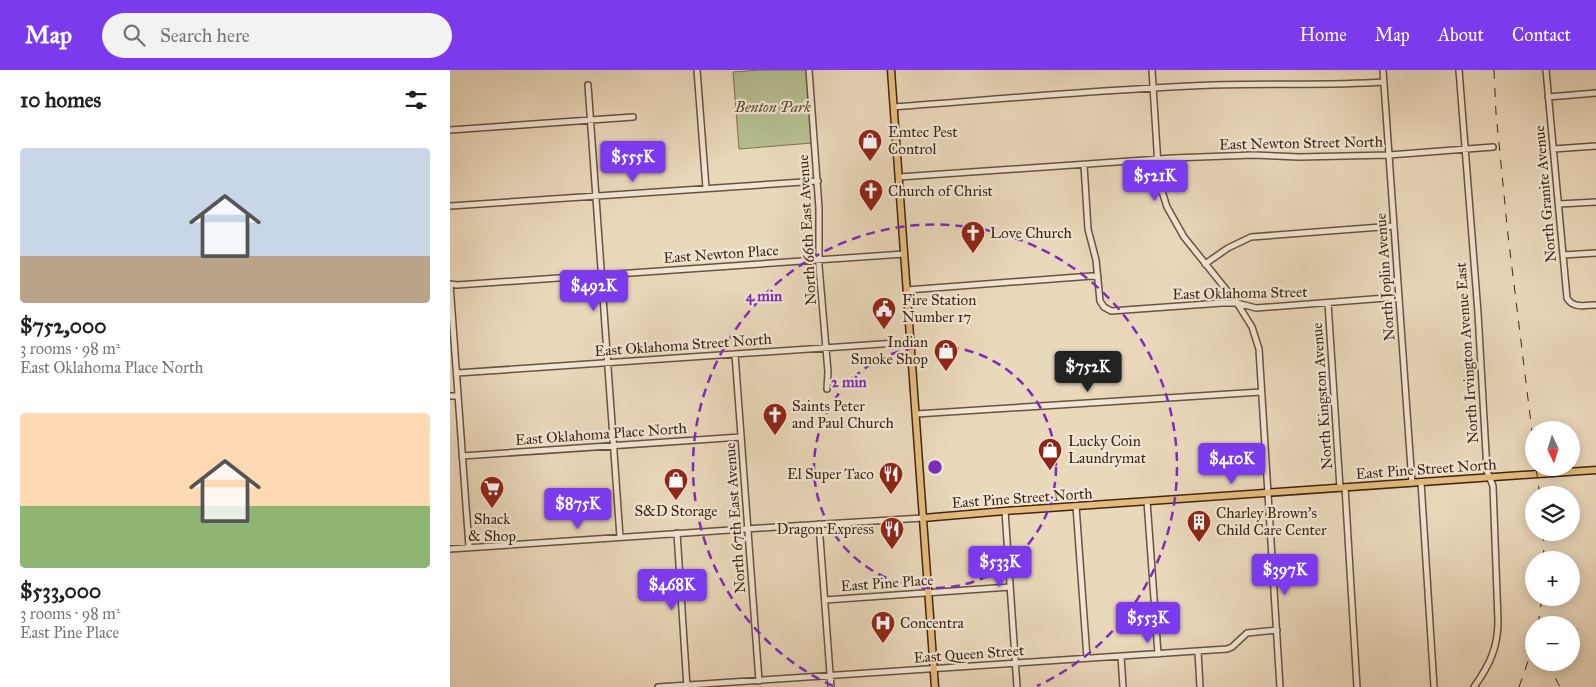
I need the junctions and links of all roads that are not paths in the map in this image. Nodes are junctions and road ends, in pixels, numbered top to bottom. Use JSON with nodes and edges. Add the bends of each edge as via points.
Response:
{"nodes":[{"id":1,"x":697,"y":70,"type":"edge"},
{"id":2,"x":810,"y":70,"type":"edge"},
{"id":3,"x":891,"y":70,"type":"edge"},
{"id":4,"x":1152,"y":70,"type":"edge"},
{"id":5,"x":1383,"y":70,"type":"edge"},
{"id":6,"x":1459,"y":70,"type":"edge"},
{"id":7,"x":1546,"y":70,"type":"edge"},
{"id":8,"x":1384,"y":82,"type":"junction"},
{"id":9,"x":588,"y":85,"type":"dead end"},
{"id":10,"x":1153,"y":88,"type":"junction"},
{"id":11,"x":1596,"y":93,"type":"edge"},
{"id":12,"x":1548,"y":97,"type":"junction"},
{"id":13,"x":894,"y":107,"type":"junction"},
{"id":14,"x":633,"y":117,"type":"dead end"},
{"id":15,"x":591,"y":120,"type":"junction"},
{"id":16,"x":450,"y":130,"type":"edge"},
{"id":17,"x":1596,"y":146,"type":"edge"},
{"id":18,"x":1493,"y":147,"type":"dead end"},
{"id":19,"x":1465,"y":149,"type":"junction"},
{"id":20,"x":1553,"y":149,"type":"junction"},
{"id":21,"x":1389,"y":155,"type":"junction"},
{"id":22,"x":1158,"y":159,"type":"junction"},
{"id":23,"x":1084,"y":165,"type":"junction"},
{"id":24,"x":899,"y":177,"type":"junction"},
{"id":25,"x":818,"y":181,"type":"junction"},
{"id":26,"x":706,"y":188,"type":"junction"},
{"id":27,"x":596,"y":196,"type":"junction"},
{"id":28,"x":1596,"y":202,"type":"edge"},
{"id":29,"x":1558,"y":204,"type":"junction"},
{"id":30,"x":450,"y":206,"type":"edge"},
{"id":31,"x":1394,"y":226,"type":"junction"},
{"id":32,"x":1596,"y":253,"type":"edge"},
{"id":33,"x":904,"y":254,"type":"junction"},
{"id":34,"x":1563,"y":255,"type":"junction"},
{"id":35,"x":820,"y":260,"type":"junction"},
{"id":36,"x":1205,"y":264,"type":"junction"},
{"id":37,"x":602,"y":275,"type":"junction"},
{"id":38,"x":1098,"y":277,"type":"junction"},
{"id":39,"x":450,"y":284,"type":"edge"},
{"id":40,"x":907,"y":290,"type":"junction"},
{"id":41,"x":1399,"y":297,"type":"junction"},
{"id":42,"x":1237,"y":303,"type":"junction"},
{"id":43,"x":1328,"y":303,"type":"junction"},
{"id":44,"x":1596,"y":305,"type":"edge"},
{"id":45,"x":911,"y":342,"type":"junction"},
{"id":46,"x":826,"y":348,"type":"junction"},
{"id":47,"x":735,"y":354,"type":"junction"},
{"id":48,"x":608,"y":363,"type":"junction"},
{"id":49,"x":457,"y":373,"type":"junction"},
{"id":50,"x":827,"y":389,"type":"dead end"},
{"id":51,"x":1261,"y":392,"type":"junction"},
{"id":52,"x":450,"y":396,"type":"edge"},
{"id":53,"x":458,"y":396,"type":"junction"},
{"id":54,"x":916,"y":414,"type":"junction"},
{"id":55,"x":742,"y":437,"type":"junction"},
{"id":56,"x":614,"y":445,"type":"junction"},
{"id":57,"x":462,"y":456,"type":"junction"},
{"id":58,"x":1596,"y":470,"type":"edge"},
{"id":59,"x":1490,"y":477,"type":"junction"},
{"id":60,"x":1421,"y":482,"type":"junction"},
{"id":61,"x":1412,"y":483,"type":"junction"},
{"id":62,"x":1343,"y":487,"type":"junction"},
{"id":63,"x":1268,"y":493,"type":"junction"},
{"id":64,"x":1147,"y":501,"type":"junction"},
{"id":65,"x":1076,"y":506,"type":"junction"},
{"id":66,"x":1005,"y":511,"type":"junction"},
{"id":67,"x":922,"y":518,"type":"junction"},
{"id":68,"x":819,"y":524,"type":"junction"},
{"id":69,"x":748,"y":529,"type":"junction"},
{"id":70,"x":677,"y":533,"type":"junction"},
{"id":71,"x":620,"y":537,"type":"junction"},
{"id":72,"x":469,"y":548,"type":"junction"},
{"id":73,"x":450,"y":549,"type":"edge"},
{"id":74,"x":1010,"y":587,"type":"junction"},
{"id":75,"x":928,"y":593,"type":"junction"},
{"id":76,"x":825,"y":600,"type":"junction"},
{"id":77,"x":1277,"y":630,"type":"junction"},
{"id":78,"x":1198,"y":651,"type":"junction"},
{"id":79,"x":1158,"y":654,"type":"junction"},
{"id":80,"x":1121,"y":656,"type":"junction"},
{"id":81,"x":1087,"y":658,"type":"junction"},
{"id":82,"x":1016,"y":664,"type":"junction"},
{"id":83,"x":934,"y":669,"type":"junction"},
{"id":84,"x":830,"y":676,"type":"junction"},
{"id":85,"x":759,"y":681,"type":"junction"},
{"id":86,"x":687,"y":686,"type":"edge"},
{"id":87,"x":658,"y":687,"type":"edge"},
{"id":88,"x":831,"y":687,"type":"edge"},
{"id":89,"x":935,"y":687,"type":"edge"},
{"id":90,"x":1017,"y":687,"type":"edge"},
{"id":91,"x":1123,"y":687,"type":"edge"},
{"id":92,"x":1200,"y":687,"type":"edge"},
{"id":93,"x":1280,"y":687,"type":"edge"},
{"id":94,"x":1357,"y":687,"type":"edge"},
{"id":95,"x":1434,"y":687,"type":"edge"},
{"id":96,"x":1474,"y":687,"type":"edge"}],
"edges":[{"from":1,"to":26,"type":"street"},
{"from":2,"to":25,"type":"street","name":"North 66th East Avenue"},
{"from":3,"to":13,"type":"main road"},
{"from":4,"to":10,"type":"street"},
{"from":5,"to":8,"type":"street","name":"North Joplin Avenue"},
{"from":6,"to":19,"type":"street","name":"North Irvington Avenue East"},
{"from":7,"to":12,"type":"street","name":"North Granite Avenue"},
{"from":8,"to":10,"type":"street"},
{"from":8,"to":21,"type":"street","name":"North Joplin Avenue"},
{"from":9,"to":15,"type":"street"},
{"from":10,"to":13,"type":"street"},
{"from":10,"to":22,"type":"street"},
{"from":11,"to":12,"type":"street"},
{"from":12,"to":20,"type":"street","name":"North Granite Avenue"},
{"from":13,"to":24,"type":"main road"},
{"from":14,"to":15,"type":"street"},
{"from":15,"to":16,"type":"street"},
{"from":15,"to":27,"type":"street"},
{"from":17,"to":20,"type":"street"},
{"from":18,"to":19,"type":"street","name":"East Newton Street North"},
{"from":19,"to":21,"type":"street","name":"East Newton Street North"},
{"from":19,"to":59,"type":"street","name":"North Irvington Avenue East"},
{"from":20,"to":29,"type":"street","name":"North Granite Avenue"},
{"from":21,"to":22,"type":"street","name":"East Newton Street North"},
{"from":21,"to":31,"type":"street","name":"North Joplin Avenue"},
{"from":22,"to":23,"type":"street","name":"East Newton Street North"},
{"from":22,"to":36,"type":"street","via":[[1159,182],[1167,207]]},
{"from":23,"to":24,"type":"street","name":"East Newton Street North"},
{"from":23,"to":38,"type":"street","via":[[1088,230]]},
{"from":24,"to":33,"type":"main road"},
{"from":25,"to":26,"type":"street"},
{"from":25,"to":35,"type":"street","name":"North 66th East Avenue"},
{"from":26,"to":27,"type":"street"},
{"from":27,"to":30,"type":"street"},
{"from":27,"to":37,"type":"street"},
{"from":28,"to":29,"type":"street"},
{"from":29,"to":34,"type":"street","name":"North Granite Avenue"},
{"from":31,"to":36,"type":"street","via":[[1251,236]]},
{"from":31,"to":41,"type":"street","name":"North Joplin Avenue"},
{"from":32,"to":34,"type":"street"},
{"from":33,"to":35,"type":"street","name":"East Newton Place"},
{"from":33,"to":40,"type":"main road"},
{"from":34,"to":44,"type":"street","name":"North Granite Avenue","via":[[1569,303]]},
{"from":35,"to":37,"type":"street","name":"East Newton Place"},
{"from":35,"to":46,"type":"street","name":"North 66th East Avenue"},
{"from":36,"to":42,"type":"street"},
{"from":37,"to":39,"type":"street","name":"East Newton Place"},
{"from":37,"to":48,"type":"street"},
{"from":38,"to":40,"type":"street"},
{"from":38,"to":42,"type":"street","name":"East Oklahoma Street","via":[[1100,301],[1111,311]]},
{"from":39,"to":49,"type":"street"},
{"from":40,"to":45,"type":"main road"},
{"from":41,"to":43,"type":"street","name":"East Oklahoma Street"},
{"from":41,"to":61,"type":"street","name":"North Joplin Avenue"},
{"from":42,"to":43,"type":"street","name":"East Oklahoma Street","via":[[1256,308]]},
{"from":42,"to":51,"type":"street","via":[[1252,327],[1259,349]]},
{"from":43,"to":62,"type":"street","name":"North Kingston Avenue"},
{"from":45,"to":46,"type":"street","name":"East Oklahoma Street North"},
{"from":45,"to":54,"type":"main road"},
{"from":46,"to":47,"type":"street","name":"East Oklahoma Street North"},
{"from":46,"to":50,"type":"street","name":"North 66th East Avenue"},
{"from":47,"to":48,"type":"street","name":"East Oklahoma Street North"},
{"from":47,"to":55,"type":"street","name":"North 67th East Avenue"},
{"from":48,"to":49,"type":"street","name":"East Oklahoma Street North"},
{"from":48,"to":56,"type":"street"},
{"from":49,"to":53,"type":"street"},
{"from":51,"to":54,"type":"street"},
{"from":51,"to":63,"type":"street"},
{"from":52,"to":53,"type":"street"},
{"from":53,"to":57,"type":"street"},
{"from":54,"to":67,"type":"main road"},
{"from":55,"to":56,"type":"street","name":"East Oklahoma Place North"},
{"from":55,"to":69,"type":"street","name":"North 67th East Avenue"},
{"from":56,"to":57,"type":"street","name":"East Oklahoma Place North"},
{"from":56,"to":71,"type":"street"},
{"from":57,"to":72,"type":"street"},
{"from":58,"to":59,"type":"main road","name":"East Pine Street North"},
{"from":59,"to":60,"type":"main road","name":"East Pine Street North"},
{"from":59,"to":96,"type":"street","name":"North Irvington Avenue East","via":[[1498,630],[1487,669]]},
{"from":60,"to":61,"type":"main road","name":"East Pine Street North"},
{"from":60,"to":95,"type":"street"},
{"from":61,"to":62,"type":"main road","name":"East Pine Street North"},
{"from":62,"to":63,"type":"main road","name":"East Pine Street North"},
{"from":62,"to":94,"type":"street","name":"North Kingston Avenue"},
{"from":63,"to":64,"type":"main road","name":"East Pine Street North"},
{"from":63,"to":77,"type":"street"},
{"from":64,"to":65,"type":"main road","name":"East Pine Street North"},
{"from":64,"to":79,"type":"street"},
{"from":65,"to":66,"type":"main road","name":"East Pine Street North"},
{"from":65,"to":81,"type":"street"},
{"from":66,"to":67,"type":"main road","name":"East Pine Street North"},
{"from":66,"to":74,"type":"street"},
{"from":67,"to":68,"type":"street","name":"East Pine Street North"},
{"from":67,"to":75,"type":"main road"},
{"from":68,"to":69,"type":"street","name":"East Pine Street North"},
{"from":68,"to":76,"type":"street"},
{"from":69,"to":70,"type":"street","name":"East Pine Street North"},
{"from":69,"to":85,"type":"street","name":"North 67th East Avenue"},
{"from":70,"to":71,"type":"street","name":"East Pine Street North"},
{"from":70,"to":86,"type":"street"},
{"from":71,"to":72,"type":"street","name":"East Pine Street North"},
{"from":72,"to":73,"type":"street","name":"East Pine Street North"},
{"from":74,"to":75,"type":"street","name":"East Pine Place"},
{"from":74,"to":82,"type":"street"},
{"from":75,"to":76,"type":"street","name":"East Pine Place"},
{"from":75,"to":83,"type":"main road"},
{"from":76,"to":84,"type":"street"},
{"from":77,"to":78,"type":"street","name":"East Queen Street","via":[[1247,633],[1229,648]]},
{"from":77,"to":93,"type":"street"},
{"from":78,"to":79,"type":"street","name":"East Queen Street"},
{"from":78,"to":92,"type":"street"},
{"from":79,"to":80,"type":"street","name":"East Queen Street"},
{"from":80,"to":81,"type":"street","name":"East Queen Street"},
{"from":80,"to":91,"type":"street"},
{"from":81,"to":82,"type":"street","name":"East Queen Street"},
{"from":82,"to":83,"type":"street","name":"East Queen Street"},
{"from":82,"to":90,"type":"street"},
{"from":83,"to":84,"type":"street","name":"East Queen Street"},
{"from":83,"to":89,"type":"main road"},
{"from":84,"to":85,"type":"street","name":"East Queen Street"},
{"from":84,"to":88,"type":"street"},
{"from":85,"to":86,"type":"street","name":"East Queen Street"},
{"from":86,"to":87,"type":"street","name":"East Queen Street"}]}
